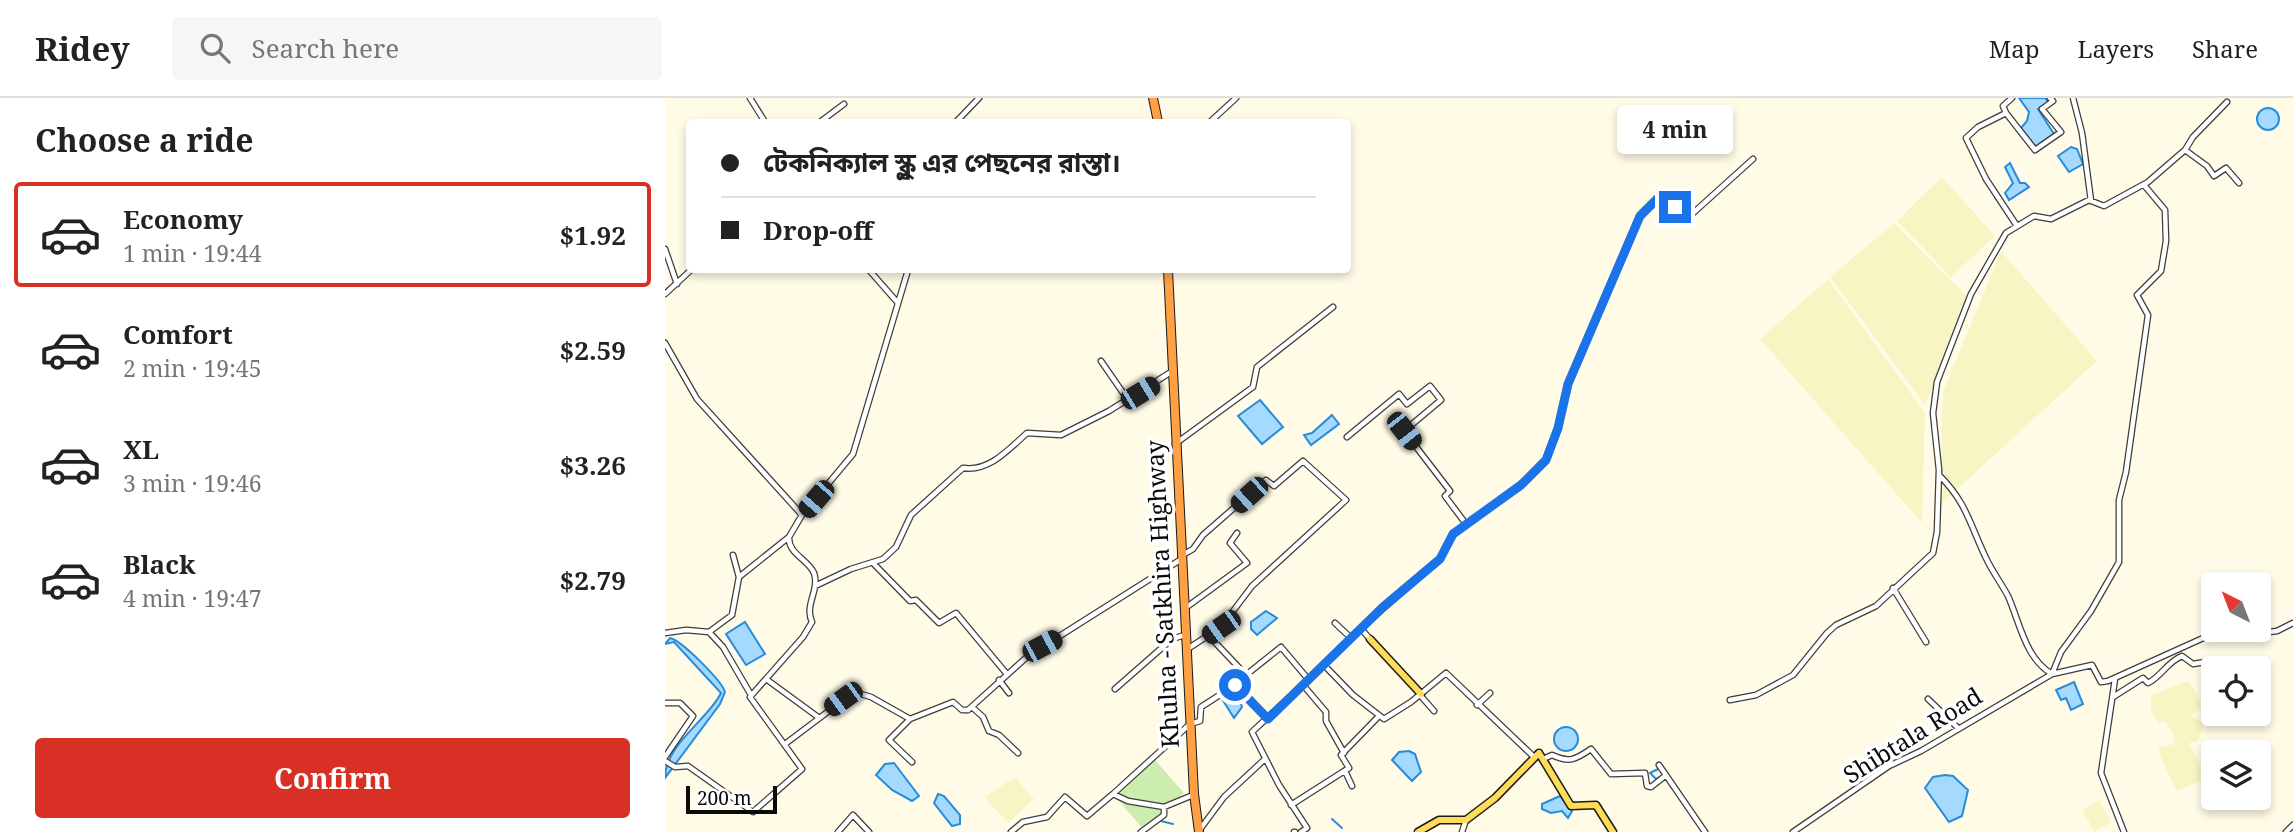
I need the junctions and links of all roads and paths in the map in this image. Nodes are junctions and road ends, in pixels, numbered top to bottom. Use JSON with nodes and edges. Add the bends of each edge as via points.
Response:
{"nodes":[{"id":1,"x":750,"y":98,"type":"edge"},
{"id":2,"x":979,"y":98,"type":"edge"},
{"id":3,"x":1153,"y":98,"type":"edge"},
{"id":4,"x":1236,"y":98,"type":"edge"},
{"id":5,"x":2012,"y":98,"type":"edge"},
{"id":6,"x":2050,"y":98,"type":"edge"},
{"id":7,"x":2073,"y":98,"type":"edge"},
{"id":8,"x":2227,"y":102,"type":"dead end"},
{"id":9,"x":844,"y":104,"type":"dead end"},
{"id":10,"x":2005,"y":113,"type":"junction"},
{"id":11,"x":763,"y":119,"type":"edge"},
{"id":12,"x":824,"y":119,"type":"edge"},
{"id":13,"x":959,"y":119,"type":"edge"},
{"id":14,"x":1157,"y":119,"type":"edge"},
{"id":15,"x":1213,"y":119,"type":"edge"},
{"id":16,"x":2185,"y":150,"type":"junction"},
{"id":17,"x":1753,"y":159,"type":"dead end"},
{"id":18,"x":2239,"y":183,"type":"dead end"},
{"id":19,"x":2144,"y":185,"type":"junction"},
{"id":20,"x":2091,"y":201,"type":"junction"},
{"id":21,"x":2017,"y":226,"type":"junction"},
{"id":22,"x":665,"y":249,"type":"edge"},
{"id":23,"x":688,"y":273,"type":"edge"},
{"id":24,"x":872,"y":273,"type":"edge"},
{"id":25,"x":907,"y":273,"type":"edge"},
{"id":26,"x":1168,"y":273,"type":"edge"},
{"id":27,"x":677,"y":284,"type":"junction"},
{"id":28,"x":665,"y":294,"type":"edge"},
{"id":29,"x":898,"y":303,"type":"junction"},
{"id":30,"x":1333,"y":307,"type":"dead end"},
{"id":31,"x":665,"y":343,"type":"edge"},
{"id":32,"x":1101,"y":361,"type":"dead end"},
{"id":33,"x":1171,"y":372,"type":"junction"},
{"id":34,"x":1128,"y":400,"type":"junction"},
{"id":35,"x":1347,"y":437,"type":"dead end"},
{"id":36,"x":1175,"y":444,"type":"junction"},
{"id":37,"x":1939,"y":475,"type":"junction"},
{"id":38,"x":802,"y":515,"type":"junction"},
{"id":39,"x":1466,"y":524,"type":"junction"},
{"id":40,"x":1237,"y":533,"type":"dead end"},
{"id":41,"x":789,"y":537,"type":"junction"},
{"id":42,"x":733,"y":555,"type":"dead end"},
{"id":43,"x":1180,"y":558,"type":"junction"},
{"id":44,"x":874,"y":564,"type":"junction"},
{"id":45,"x":739,"y":577,"type":"junction"},
{"id":46,"x":815,"y":586,"type":"junction"},
{"id":47,"x":1893,"y":588,"type":"junction"},
{"id":48,"x":1183,"y":609,"type":"junction"},
{"id":49,"x":1335,"y":623,"type":"dead end"},
{"id":50,"x":2293,"y":623,"type":"edge"},
{"id":51,"x":1363,"y":626,"type":"junction"},
{"id":52,"x":709,"y":632,"type":"junction"},
{"id":53,"x":2271,"y":632,"type":"edge"},
{"id":54,"x":665,"y":633,"type":"edge"},
{"id":55,"x":1185,"y":635,"type":"junction"},
{"id":56,"x":1209,"y":636,"type":"junction"},
{"id":57,"x":1351,"y":638,"type":"junction"},
{"id":58,"x":1370,"y":639,"type":"joint"},
{"id":59,"x":2201,"y":639,"type":"edge"},
{"id":60,"x":1926,"y":642,"type":"dead end"},
{"id":61,"x":1186,"y":650,"type":"junction"},
{"id":62,"x":2201,"y":663,"type":"edge"},
{"id":63,"x":1324,"y":665,"type":"junction"},
{"id":64,"x":1006,"y":673,"type":"junction"},
{"id":65,"x":2052,"y":674,"type":"junction"},
{"id":66,"x":2116,"y":678,"type":"junction"},
{"id":67,"x":766,"y":679,"type":"junction"},
{"id":68,"x":1308,"y":679,"type":"junction"},
{"id":69,"x":999,"y":680,"type":"junction"},
{"id":70,"x":1243,"y":680,"type":"dead end"},
{"id":71,"x":1237,"y":685,"type":"junction"},
{"id":72,"x":1303,"y":685,"type":"junction"},
{"id":73,"x":1115,"y":689,"type":"dead end"},
{"id":74,"x":1009,"y":693,"type":"dead end"},
{"id":75,"x":1490,"y":693,"type":"dead end"},
{"id":76,"x":1421,"y":694,"type":"junction"},
{"id":77,"x":751,"y":695,"type":"junction"},
{"id":78,"x":2112,"y":698,"type":"junction"},
{"id":79,"x":1927,"y":699,"type":"dead end"},
{"id":80,"x":1730,"y":700,"type":"dead end"},
{"id":81,"x":665,"y":703,"type":"edge"},
{"id":82,"x":1477,"y":705,"type":"junction"},
{"id":83,"x":972,"y":707,"type":"junction"},
{"id":84,"x":1434,"y":711,"type":"dead end"},
{"id":85,"x":1380,"y":716,"type":"junction"},
{"id":86,"x":818,"y":717,"type":"junction"},
{"id":87,"x":910,"y":719,"type":"junction"},
{"id":88,"x":1268,"y":719,"type":"junction"},
{"id":89,"x":1190,"y":724,"type":"junction"},
{"id":90,"x":1958,"y":728,"type":"junction"},
{"id":91,"x":785,"y":744,"type":"junction"},
{"id":92,"x":1018,"y":753,"type":"dead end"},
{"id":93,"x":1344,"y":753,"type":"junction"},
{"id":94,"x":1533,"y":755,"type":"junction"},
{"id":95,"x":1543,"y":758,"type":"junction"},
{"id":96,"x":1265,"y":759,"type":"junction"},
{"id":97,"x":668,"y":762,"type":"edge"},
{"id":98,"x":912,"y":762,"type":"dead end"},
{"id":99,"x":1659,"y":765,"type":"dead end"},
{"id":100,"x":1345,"y":771,"type":"junction"},
{"id":101,"x":1665,"y":776,"type":"junction"},
{"id":102,"x":1352,"y":786,"type":"dead end"},
{"id":103,"x":1113,"y":794,"type":"junction"},
{"id":104,"x":1194,"y":794,"type":"junction"},
{"id":105,"x":1291,"y":805,"type":"junction"},
{"id":106,"x":1164,"y":807,"type":"junction"},
{"id":107,"x":1466,"y":820,"type":"junction"},
{"id":108,"x":2293,"y":825,"type":"edge"},
{"id":109,"x":838,"y":832,"type":"edge"},
{"id":110,"x":869,"y":832,"type":"edge"},
{"id":111,"x":1011,"y":832,"type":"edge"},
{"id":112,"x":1141,"y":832,"type":"edge"},
{"id":113,"x":1199,"y":832,"type":"edge"},
{"id":114,"x":1301,"y":832,"type":"edge"},
{"id":115,"x":1418,"y":832,"type":"edge"},
{"id":116,"x":1462,"y":832,"type":"edge"},
{"id":117,"x":1613,"y":832,"type":"edge"},
{"id":118,"x":1705,"y":832,"type":"edge"},
{"id":119,"x":1793,"y":832,"type":"edge"},
{"id":120,"x":2124,"y":832,"type":"edge"},
{"id":121,"x":2286,"y":832,"type":"edge"}],
"edges":[{"from":1,"to":11,"type":"street"},
{"from":2,"to":13,"type":"street"},
{"from":3,"to":14,"type":"highway"},
{"from":4,"to":15,"type":"street"},
{"from":5,"to":10,"type":"street","via":[[2003,106]]},
{"from":6,"to":10,"type":"street","via":[[2053,101],[2042,109],[2061,132],[2035,150]]},
{"from":7,"to":20,"type":"street"},
{"from":8,"to":16,"type":"street"},
{"from":9,"to":12,"type":"street"},
{"from":10,"to":21,"type":"street","via":[[1966,138]]},
{"from":16,"to":18,"type":"street","via":[[2214,176],[2226,168]]},
{"from":16,"to":19,"type":"street"},
{"from":17,"to":39,"type":"street","via":[[1692,214],[1658,198],[1640,216],[1568,384],[1546,460],[1521,485]]},
{"from":19,"to":20,"type":"street","via":[[2104,206]]},
{"from":19,"to":65,"type":"street","via":[[2165,210],[2166,233],[2161,271],[2137,295],[2148,314],[2119,500],[2119,562],[2061,652]]},
{"from":20,"to":21,"type":"street","via":[[2051,219],[2033,216]]},
{"from":21,"to":37,"type":"street","via":[[2006,233],[1971,294],[1937,382],[1933,400]]},
{"from":22,"to":27,"type":"street"},
{"from":23,"to":27,"type":"street"},
{"from":24,"to":29,"type":"street"},
{"from":25,"to":29,"type":"street"},
{"from":26,"to":33,"type":"highway","name":"Khulna - Satkhira Highway"},
{"from":27,"to":28,"type":"street"},
{"from":29,"to":38,"type":"street","via":[[853,454]]},
{"from":30,"to":36,"type":"street","via":[[1257,367],[1254,387]]},
{"from":31,"to":38,"type":"street","via":[[697,399]]},
{"from":32,"to":34,"type":"street"},
{"from":33,"to":34,"type":"street"},
{"from":33,"to":36,"type":"highway","name":"Khulna - Satkhira Highway"},
{"from":34,"to":44,"type":"street","via":[[1061,435],[1027,433],[982,468],[963,468],[911,515],[896,547]]},
{"from":35,"to":39,"type":"street","via":[[1399,394],[1407,404],[1430,386],[1441,400],[1404,431],[1450,491],[1445,496]]},
{"from":36,"to":43,"type":"highway","name":"Khulna - Satkhira Highway"},
{"from":37,"to":47,"type":"street","via":[[1933,553]]},
{"from":37,"to":65,"type":"street","via":[[1966,508],[2021,632],[2043,669]]},
{"from":38,"to":41,"type":"street"},
{"from":39,"to":51,"type":"street","via":[[1450,537],[1429,572]]},
{"from":40,"to":48,"type":"street","via":[[1230,543],[1247,563]]},
{"from":41,"to":45,"type":"street"},
{"from":41,"to":46,"type":"street","via":[[794,551],[814,573]]},
{"from":42,"to":45,"type":"street"},
{"from":43,"to":48,"type":"highway","name":"Khulna - Satkhira Highway"},
{"from":43,"to":56,"type":"street","via":[[1266,480],[1274,486],[1303,461],[1346,500],[1252,586]]},
{"from":43,"to":64,"type":"street"},
{"from":44,"to":46,"type":"street"},
{"from":44,"to":64,"type":"street","via":[[939,623],[956,613]]},
{"from":45,"to":52,"type":"street","via":[[732,615]]},
{"from":46,"to":67,"type":"street","via":[[808,613],[812,622]]},
{"from":47,"to":60,"type":"street"},
{"from":47,"to":80,"type":"street","via":[[1876,606],[1836,625],[1793,676],[1756,695]]},
{"from":48,"to":55,"type":"highway","name":"Khulna - Satkhira Highway"},
{"from":49,"to":57,"type":"street"},
{"from":50,"to":53,"type":"street"},
{"from":51,"to":57,"type":"street"},
{"from":51,"to":58,"type":"street"},
{"from":52,"to":54,"type":"street","via":[[686,629]]},
{"from":52,"to":77,"type":"street"},
{"from":55,"to":61,"type":"highway","name":"Khulna - Satkhira Highway"},
{"from":55,"to":73,"type":"street","via":[[1172,639]]},
{"from":56,"to":61,"type":"street"},
{"from":56,"to":68,"type":"street","via":[[1246,676],[1281,647]]},
{"from":57,"to":63,"type":"street"},
{"from":58,"to":76,"type":"main road"},
{"from":59,"to":66,"type":"street"},
{"from":61,"to":89,"type":"highway","name":"Khulna - Satkhira Highway"},
{"from":62,"to":78,"type":"street","via":[[2193,664],[2182,656],[2171,660],[2162,675],[2148,683],[2143,678],[2135,681]]},
{"from":63,"to":68,"type":"street"},
{"from":63,"to":85,"type":"street"},
{"from":64,"to":69,"type":"street"},
{"from":65,"to":66,"type":"street","name":"Shibtala Road","via":[[2092,666],[2101,682]]},
{"from":65,"to":90,"type":"street","name":"Shibtala Road"},
{"from":66,"to":78,"type":"street"},
{"from":67,"to":77,"type":"street"},
{"from":67,"to":86,"type":"street"},
{"from":68,"to":72,"type":"street"},
{"from":69,"to":74,"type":"street"},
{"from":69,"to":83,"type":"street"},
{"from":70,"to":71,"type":"street"},
{"from":71,"to":88,"type":"street"},
{"from":71,"to":89,"type":"street","via":[[1201,706],[1200,721]]},
{"from":72,"to":88,"type":"street"},
{"from":72,"to":93,"type":"street","via":[[1326,712],[1326,721]]},
{"from":75,"to":82,"type":"street"},
{"from":76,"to":82,"type":"street","via":[[1446,673]]},
{"from":76,"to":84,"type":"street"},
{"from":76,"to":85,"type":"street","via":[[1384,719]]},
{"from":77,"to":91,"type":"street"},
{"from":78,"to":120,"type":"street","via":[[2101,774]]},
{"from":79,"to":90,"type":"street"},
{"from":81,"to":97,"type":"street","via":[[680,703],[692,716]]},
{"from":82,"to":94,"type":"street"},
{"from":83,"to":87,"type":"street","via":[[964,711],[953,702]]},
{"from":83,"to":92,"type":"street","via":[[989,731]]},
{"from":85,"to":93,"type":"street"},
{"from":86,"to":87,"type":"street","via":[[854,692]]},
{"from":86,"to":91,"type":"street"},
{"from":87,"to":98,"type":"street","via":[[889,740]]},
{"from":88,"to":96,"type":"street","via":[[1252,732]]},
{"from":89,"to":103,"type":"street"},
{"from":89,"to":104,"type":"highway","name":"Khulna - Satkhira Highway"},
{"from":90,"to":119,"type":"street","name":"Shibtala Road","via":[[1877,773]]},
{"from":91,"to":97,"type":"street","via":[[802,769],[753,812],[688,766]]},
{"from":93,"to":100,"type":"street","via":[[1349,768]]},
{"from":94,"to":95,"type":"main road","via":[[1539,753]]},
{"from":94,"to":107,"type":"main road","via":[[1525,769]]},
{"from":95,"to":101,"type":"street","via":[[1552,755],[1576,760],[1591,750],[1611,774],[1646,773],[1651,788]]},
{"from":95,"to":117,"type":"main road","via":[[1571,806],[1596,805]]},
{"from":96,"to":105,"type":"street"},
{"from":96,"to":113,"type":"street","via":[[1224,797]]},
{"from":99,"to":101,"type":"street"},
{"from":100,"to":102,"type":"street"},
{"from":100,"to":105,"type":"street"},
{"from":101,"to":118,"type":"street"},
{"from":103,"to":106,"type":"street"},
{"from":103,"to":111,"type":"street","via":[[1087,816],[1065,797],[1047,817],[1023,822]]},
{"from":104,"to":106,"type":"street"},
{"from":104,"to":113,"type":"highway","name":"Khulna - Satkhira Highway"},
{"from":105,"to":114,"type":"street","via":[[1307,828]]},
{"from":106,"to":112,"type":"street","via":[[1164,815]]},
{"from":107,"to":115,"type":"main road","via":[[1439,820]]},
{"from":107,"to":116,"type":"street"},
{"from":108,"to":121,"type":"street"},
{"from":109,"to":110,"type":"street","via":[[853,815]]}]}
